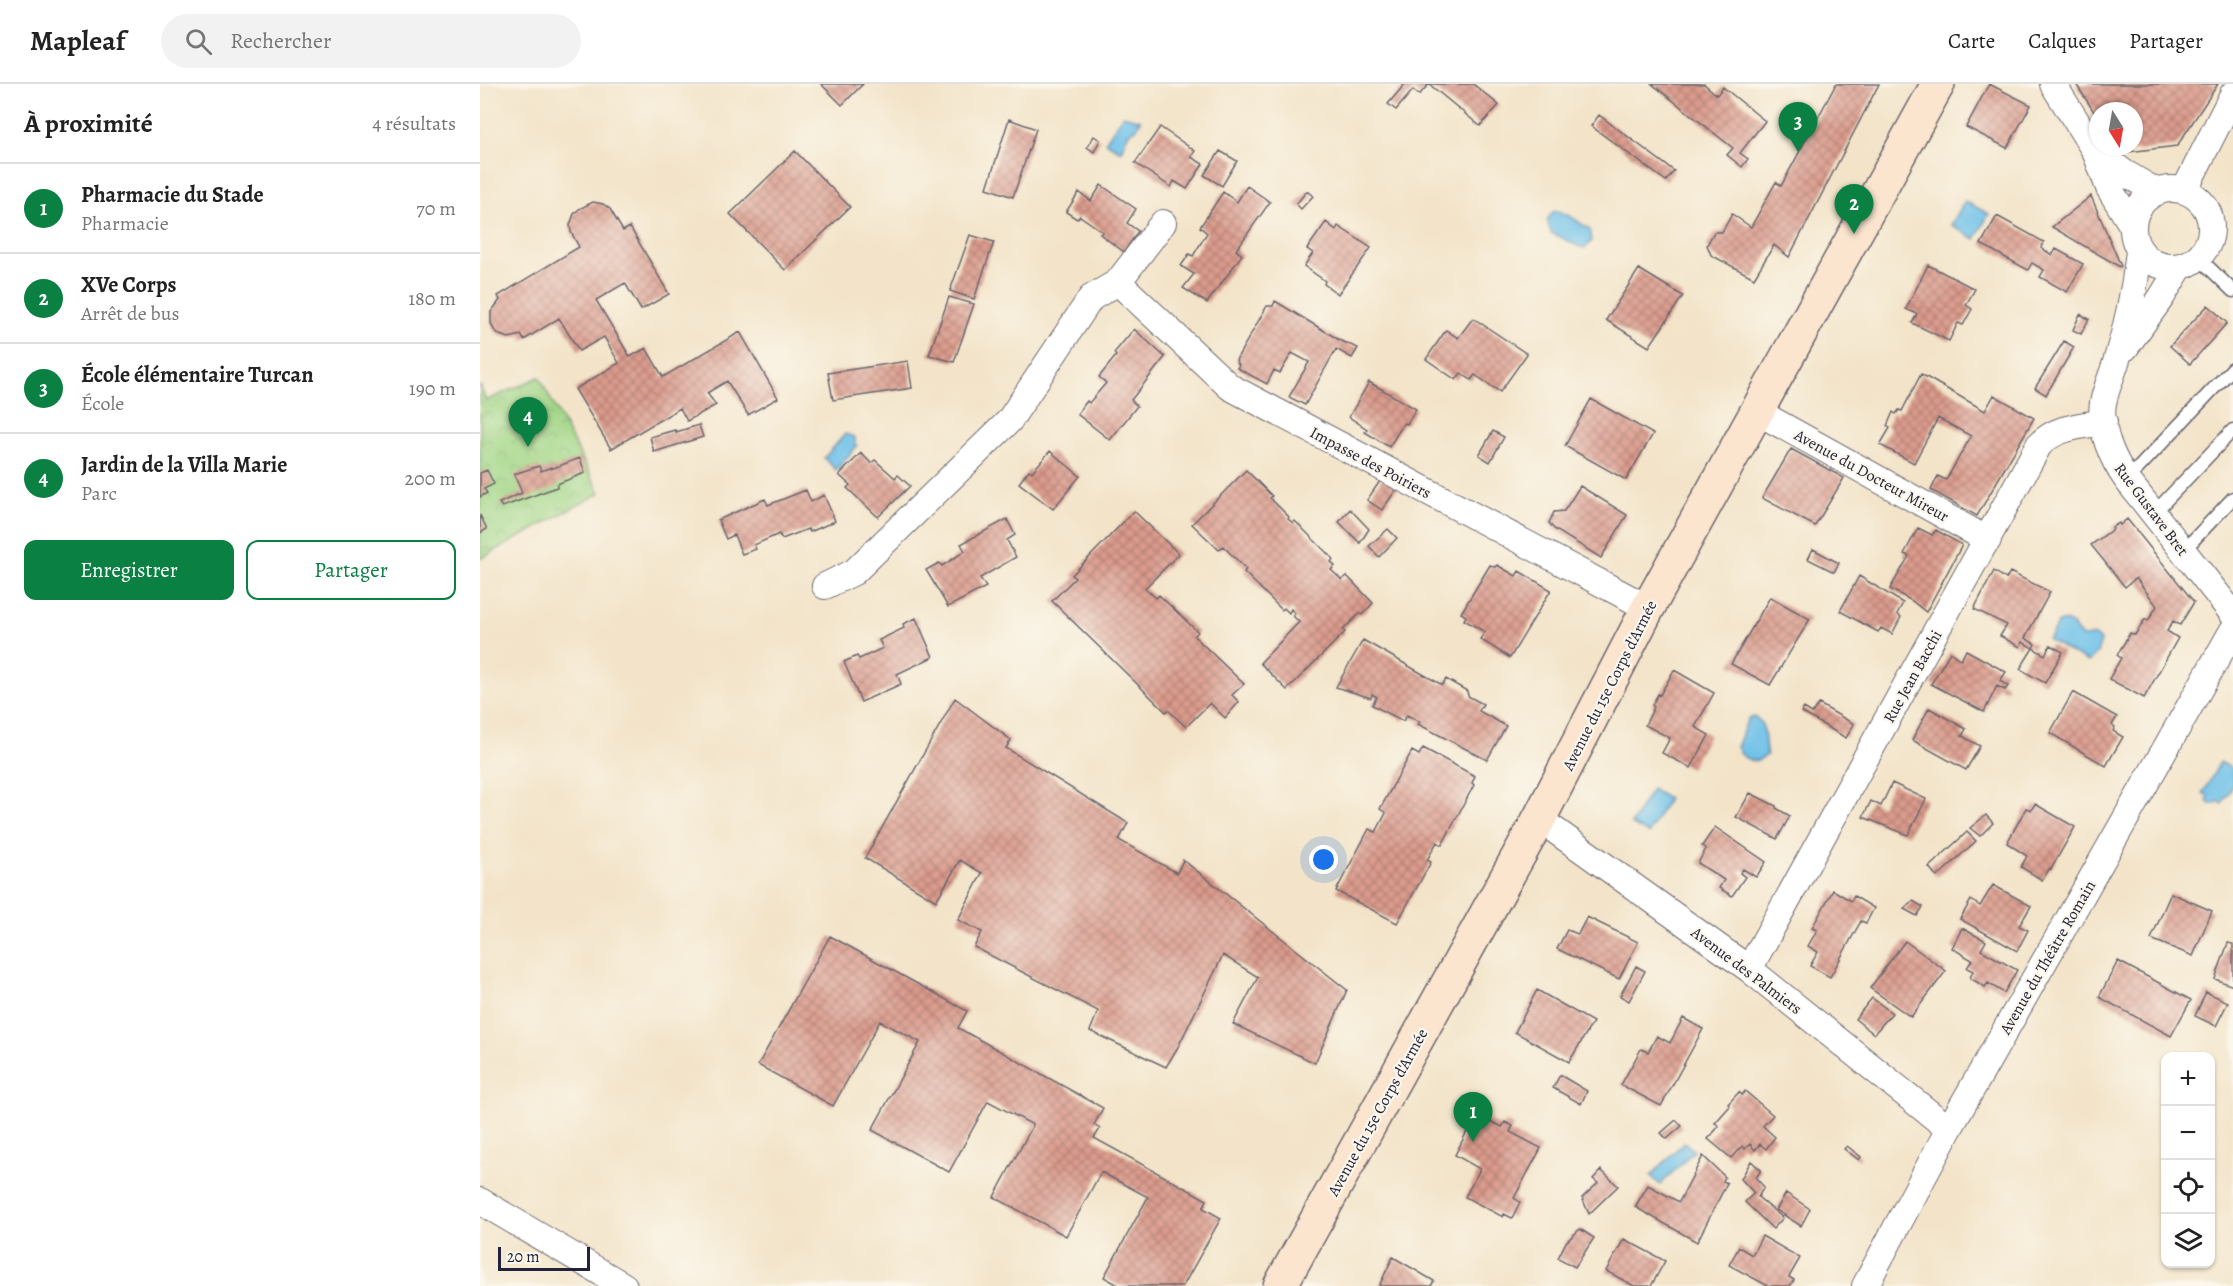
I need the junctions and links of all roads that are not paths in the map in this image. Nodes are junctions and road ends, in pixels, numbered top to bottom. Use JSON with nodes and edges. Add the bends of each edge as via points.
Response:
{"nodes":[{"id":1,"x":1938,"y":84,"type":"edge"},
{"id":2,"x":2053,"y":84,"type":"edge"},
{"id":3,"x":2233,"y":94,"type":"edge"},
{"id":4,"x":2223,"y":129,"type":"edge"},
{"id":5,"x":2089,"y":141,"type":"edge"},
{"id":6,"x":2097,"y":156,"type":"edge"},
{"id":7,"x":2101,"y":156,"type":"edge"},
{"id":8,"x":2184,"y":191,"type":"junction"},
{"id":9,"x":2157,"y":192,"type":"junction"},
{"id":10,"x":1163,"y":223,"type":"dead end"},
{"id":11,"x":2136,"y":239,"type":"junction"},
{"id":12,"x":2189,"y":262,"type":"junction"},
{"id":13,"x":1118,"y":282,"type":"junction"},
{"id":14,"x":2233,"y":291,"type":"edge"},
{"id":15,"x":2118,"y":358,"type":"junction"},
{"id":16,"x":2233,"y":368,"type":"edge"},
{"id":17,"x":1756,"y":411,"type":"junction"},
{"id":18,"x":2104,"y":422,"type":"junction"},
{"id":19,"x":2233,"y":430,"type":"edge"},
{"id":20,"x":2127,"y":480,"type":"junction"},
{"id":21,"x":2233,"y":498,"type":"edge"},
{"id":22,"x":2154,"y":513,"type":"junction"},
{"id":23,"x":1988,"y":540,"type":"junction"},
{"id":24,"x":2184,"y":550,"type":"junction"},
{"id":25,"x":825,"y":586,"type":"dead end"},
{"id":26,"x":1648,"y":608,"type":"junction"},
{"id":27,"x":2233,"y":614,"type":"edge"},
{"id":28,"x":2233,"y":630,"type":"edge"},
{"id":29,"x":1539,"y":819,"type":"junction"},
{"id":30,"x":1749,"y":969,"type":"junction"},
{"id":31,"x":1949,"y":1129,"type":"junction"},
{"id":32,"x":480,"y":1201,"type":"edge"},
{"id":33,"x":624,"y":1286,"type":"edge"},
{"id":34,"x":1280,"y":1286,"type":"edge"},
{"id":35,"x":1865,"y":1286,"type":"edge"}],
"edges":[{"from":1,"to":17,"type":"main road","name":"Avenue du 15e Corps d'Armée"},
{"from":2,"to":5,"type":"street"},
{"from":3,"to":4,"type":"street"},
{"from":4,"to":8,"type":"street"},
{"from":6,"to":11,"type":"street"},
{"from":7,"to":9,"type":"street"},
{"from":8,"to":9,"type":"street"},
{"from":8,"to":12,"type":"street","via":[[2203,204],[2211,226],[2205,248]]},
{"from":9,"to":11,"type":"street","via":[[2137,210]]},
{"from":10,"to":13,"type":"street"},
{"from":11,"to":12,"type":"street","via":[[2148,259],[2160,265]]},
{"from":11,"to":15,"type":"street","name":"Rue Gustave Bret","via":[[2134,290]]},
{"from":12,"to":14,"type":"lane"},
{"from":12,"to":15,"type":"street","name":"Rue Gustave Bret"},
{"from":13,"to":25,"type":"street","via":[[1091,298],[1009,421],[854,572]]},
{"from":13,"to":26,"type":"street","name":"Impasse des Poiriers","via":[[1230,387]]},
{"from":15,"to":18,"type":"street","name":"Rue Gustave Bret","via":[[2103,403]]},
{"from":16,"to":20,"type":"lane"},
{"from":17,"to":23,"type":"street","name":"Avenue du Docteur Mireur"},
{"from":17,"to":26,"type":"main road","name":"Avenue du 15e Corps d'Armée"},
{"from":18,"to":20,"type":"street","name":"Rue Gustave Bret","via":[[2108,444]]},
{"from":18,"to":23,"type":"street","name":"Rue Jean Bacchi","via":[[2046,437]]},
{"from":19,"to":22,"type":"lane"},
{"from":20,"to":22,"type":"street","name":"Rue Gustave Bret"},
{"from":21,"to":24,"type":"lane"},
{"from":22,"to":24,"type":"street","name":"Rue Gustave Bret"},
{"from":23,"to":30,"type":"street","name":"Rue Jean Bacchi"},
{"from":24,"to":27,"type":"street","name":"Rue Gustave Bret"},
{"from":26,"to":29,"type":"main road","name":"Avenue du 15e Corps d'Armée"},
{"from":28,"to":31,"type":"street","name":"Avenue du Théâtre Romain"},
{"from":29,"to":30,"type":"street","name":"Avenue des Palmiers"},
{"from":29,"to":34,"type":"main road","name":"Avenue du 15e Corps d'Armée"},
{"from":30,"to":31,"type":"street","name":"Avenue des Palmiers"},
{"from":31,"to":35,"type":"street","name":"Avenue du Théâtre Romain"},
{"from":32,"to":33,"type":"street"}]}
